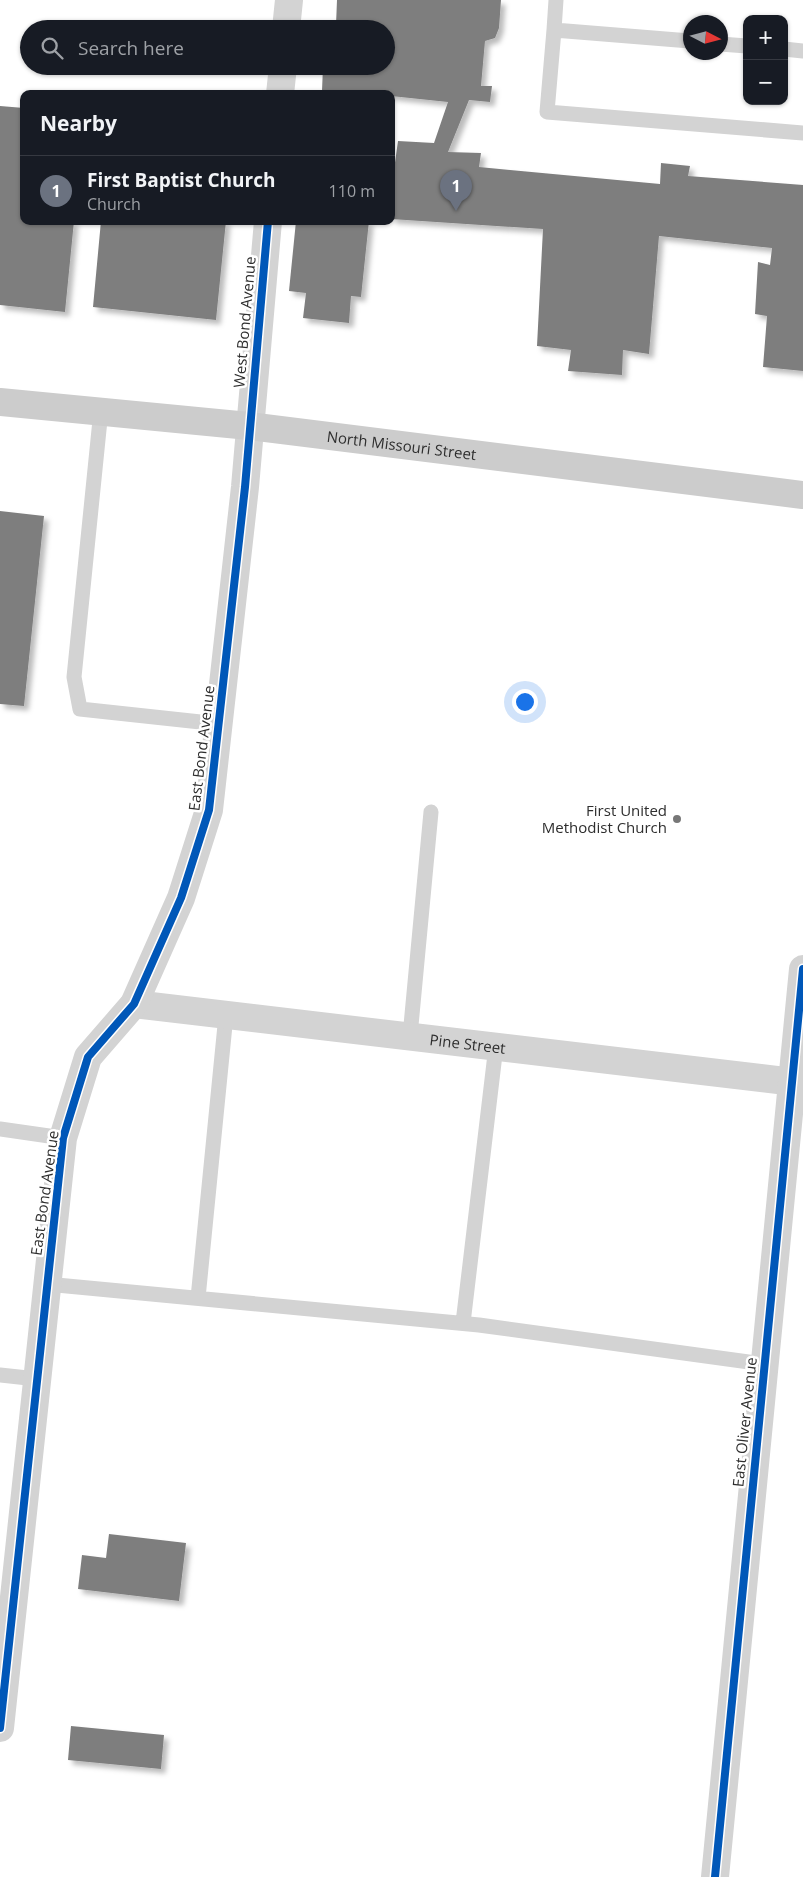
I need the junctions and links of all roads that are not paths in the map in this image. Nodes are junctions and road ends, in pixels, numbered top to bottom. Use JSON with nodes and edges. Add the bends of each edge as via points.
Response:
{"nodes":[{"id":1,"x":289,"y":0,"type":"edge"},
{"id":2,"x":556,"y":0,"type":"edge"},
{"id":3,"x":287,"y":20,"type":"edge"},
{"id":4,"x":554,"y":30,"type":"junction"},
{"id":5,"x":683,"y":40,"type":"edge"},
{"id":6,"x":728,"y":45,"type":"edge"},
{"id":7,"x":743,"y":46,"type":"edge"},
{"id":8,"x":788,"y":49,"type":"edge"},
{"id":9,"x":803,"y":50,"type":"edge"},
{"id":10,"x":282,"y":75,"type":"edge"},
{"id":11,"x":280,"y":90,"type":"edge"},
{"id":12,"x":803,"y":133,"type":"edge"},
{"id":13,"x":268,"y":225,"type":"edge"},
{"id":14,"x":0,"y":402,"type":"edge"},
{"id":15,"x":101,"y":410,"type":"junction"},
{"id":16,"x":250,"y":426,"type":"junction"},
{"id":17,"x":803,"y":495,"type":"edge"},
{"id":18,"x":219,"y":724,"type":"junction"},
{"id":19,"x":431,"y":812,"type":"dead end"},
{"id":20,"x":803,"y":969,"type":"edge"},
{"id":21,"x":134,"y":1004,"type":"junction"},
{"id":22,"x":226,"y":1014,"type":"junction"},
{"id":23,"x":410,"y":1036,"type":"junction"},
{"id":24,"x":496,"y":1046,"type":"junction"},
{"id":25,"x":797,"y":1082,"type":"edge"},
{"id":26,"x":0,"y":1129,"type":"edge"},
{"id":27,"x":64,"y":1138,"type":"junction"},
{"id":28,"x":46,"y":1284,"type":"junction"},
{"id":29,"x":198,"y":1298,"type":"junction"},
{"id":30,"x":463,"y":1323,"type":"junction"},
{"id":31,"x":764,"y":1364,"type":"junction"},
{"id":32,"x":0,"y":1375,"type":"edge"},
{"id":33,"x":37,"y":1379,"type":"junction"},
{"id":34,"x":0,"y":1728,"type":"edge"},
{"id":35,"x":715,"y":1877,"type":"edge"}],
"edges":[{"from":1,"to":3,"type":"street"},
{"from":2,"to":4,"type":"lane"},
{"from":4,"to":5,"type":"lane"},
{"from":4,"to":12,"type":"lane","via":[[547,112]]},
{"from":6,"to":7,"type":"lane"},
{"from":8,"to":9,"type":"lane"},
{"from":10,"to":11,"type":"street"},
{"from":13,"to":16,"type":"street","name":"West Bond Avenue"},
{"from":14,"to":15,"type":"main road","name":"North Missouri Street"},
{"from":15,"to":16,"type":"main road","name":"North Missouri Street"},
{"from":15,"to":18,"type":"lane","via":[[74,677],[80,709]]},
{"from":16,"to":17,"type":"main road","name":"North Missouri Street"},
{"from":16,"to":18,"type":"street","name":"East Bond Avenue"},
{"from":18,"to":21,"type":"street","name":"East Bond Avenue","via":[[208,810],[181,898]]},
{"from":19,"to":23,"type":"lane"},
{"from":20,"to":25,"type":"street","name":"East Oliver Avenue"},
{"from":21,"to":22,"type":"street","name":"Pine Street"},
{"from":21,"to":27,"type":"street","name":"East Bond Avenue","via":[[88,1057]]},
{"from":22,"to":23,"type":"street","name":"Pine Street"},
{"from":22,"to":29,"type":"lane"},
{"from":23,"to":24,"type":"street","name":"Pine Street"},
{"from":24,"to":25,"type":"street","name":"Pine Street"},
{"from":24,"to":30,"type":"lane"},
{"from":25,"to":31,"type":"street","name":"East Oliver Avenue"},
{"from":26,"to":27,"type":"lane"},
{"from":27,"to":28,"type":"street","name":"East Bond Avenue"},
{"from":28,"to":29,"type":"lane"},
{"from":28,"to":33,"type":"street","name":"East Bond Avenue"},
{"from":29,"to":30,"type":"lane"},
{"from":30,"to":31,"type":"lane"},
{"from":31,"to":35,"type":"street","name":"East Oliver Avenue"},
{"from":32,"to":33,"type":"lane"},
{"from":33,"to":34,"type":"street","name":"East Bond Avenue"}]}
